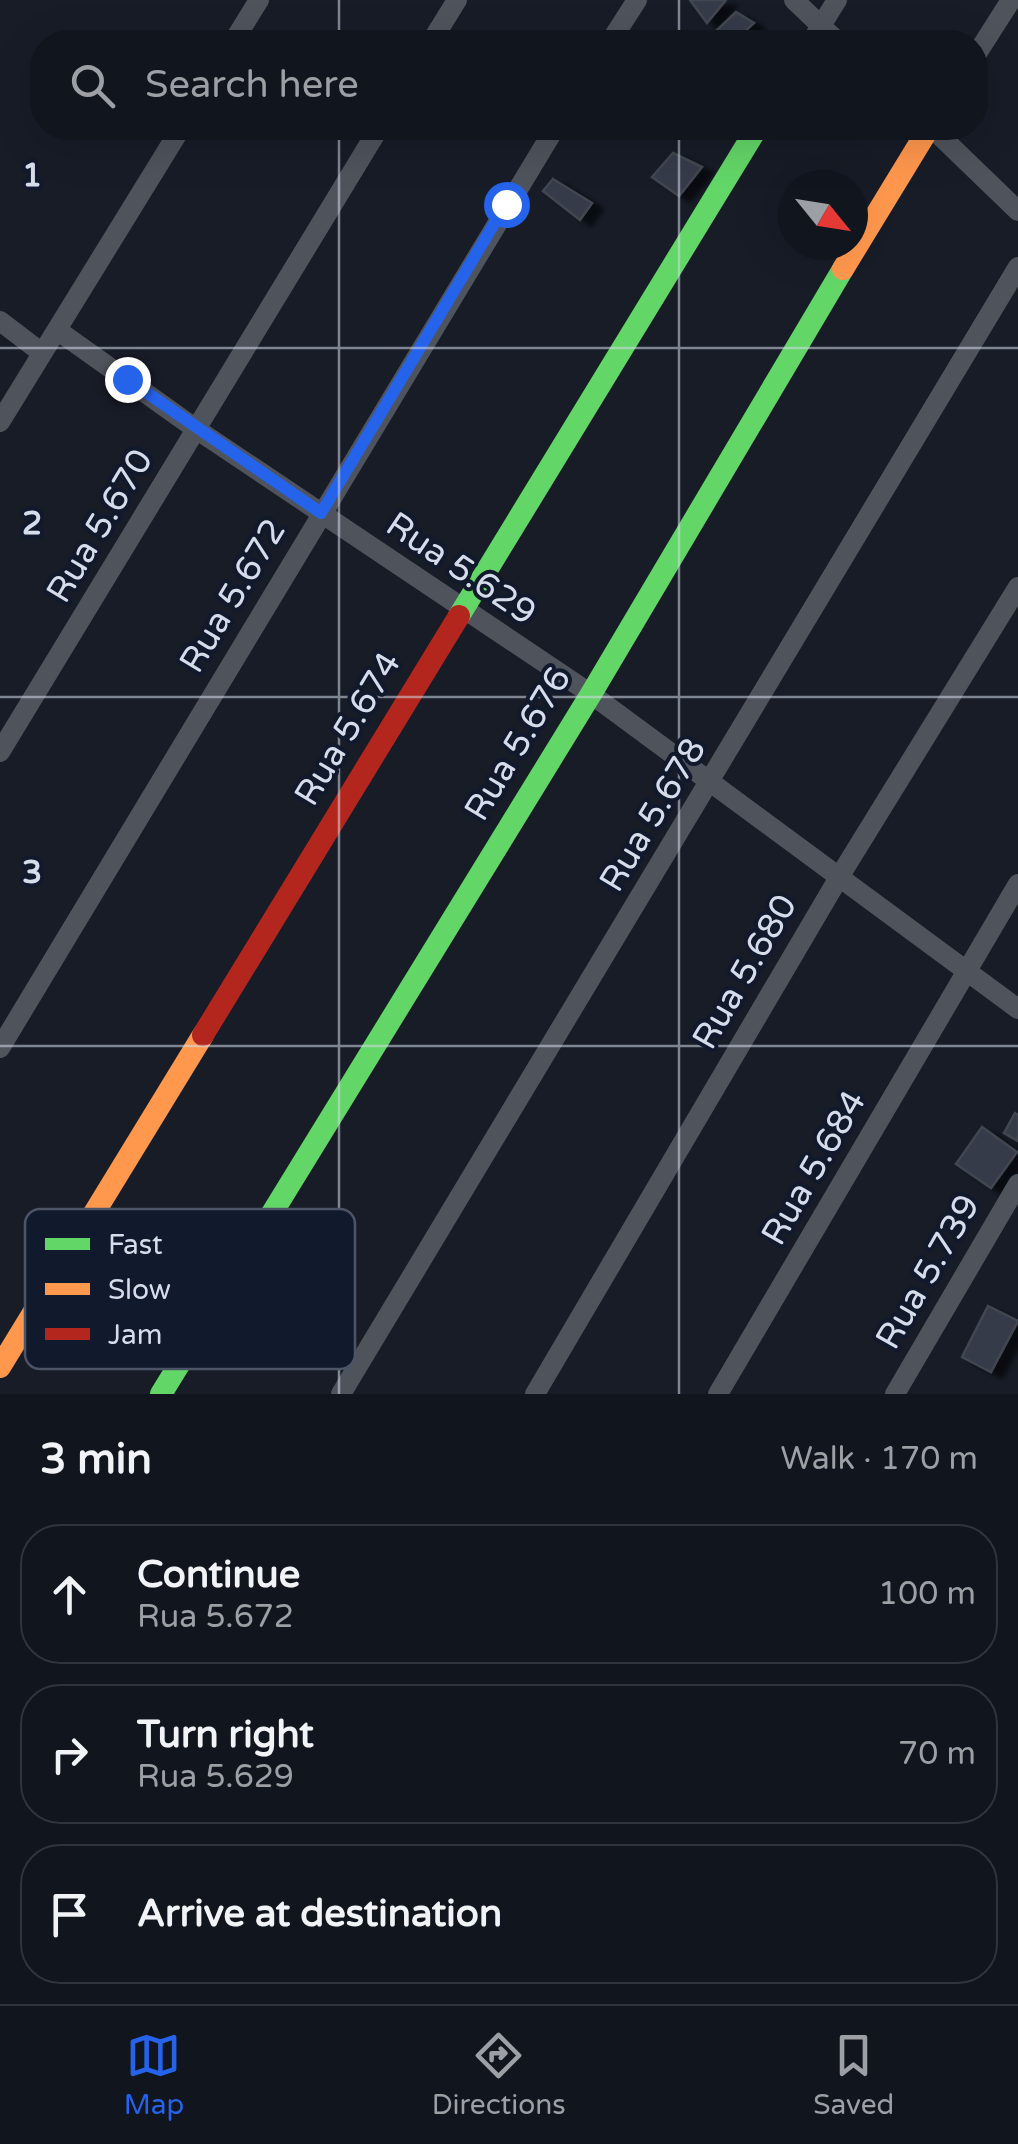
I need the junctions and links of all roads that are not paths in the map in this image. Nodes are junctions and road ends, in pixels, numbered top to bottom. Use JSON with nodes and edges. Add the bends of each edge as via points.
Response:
{"nodes":[{"id":1,"x":259,"y":0,"type":"edge"},
{"id":2,"x":457,"y":0,"type":"edge"},
{"id":3,"x":637,"y":0,"type":"edge"},
{"id":4,"x":794,"y":0,"type":"edge"},
{"id":5,"x":837,"y":0,"type":"edge"},
{"id":6,"x":1011,"y":0,"type":"edge"},
{"id":7,"x":240,"y":30,"type":"edge"},
{"id":8,"x":438,"y":30,"type":"edge"},
{"id":9,"x":618,"y":30,"type":"edge"},
{"id":10,"x":813,"y":30,"type":"edge"},
{"id":11,"x":818,"y":30,"type":"edge"},
{"id":12,"x":988,"y":37,"type":"edge"},
{"id":13,"x":174,"y":140,"type":"edge"},
{"id":14,"x":373,"y":140,"type":"edge"},
{"id":15,"x":548,"y":140,"type":"edge"},
{"id":16,"x":751,"y":140,"type":"edge"},
{"id":17,"x":924,"y":140,"type":"edge"},
{"id":18,"x":944,"y":140,"type":"edge"},
{"id":19,"x":1018,"y":211,"type":"edge"},
{"id":20,"x":1018,"y":267,"type":"edge"},
{"id":21,"x":0,"y":321,"type":"edge"},
{"id":22,"x":57,"y":330,"type":"junction"},
{"id":23,"x":42,"y":353,"type":"junction"},
{"id":24,"x":0,"y":422,"type":"edge"},
{"id":25,"x":196,"y":429,"type":"junction"},
{"id":26,"x":321,"y":513,"type":"junction"},
{"id":27,"x":1018,"y":587,"type":"edge"},
{"id":28,"x":461,"y":610,"type":"junction"},
{"id":29,"x":591,"y":694,"type":"junction"},
{"id":30,"x":0,"y":752,"type":"edge"},
{"id":31,"x":710,"y":783,"type":"junction"},
{"id":32,"x":838,"y":878,"type":"junction"},
{"id":33,"x":1018,"y":884,"type":"edge"},
{"id":34,"x":964,"y":973,"type":"junction"},
{"id":35,"x":1018,"y":1009,"type":"edge"},
{"id":36,"x":0,"y":1048,"type":"edge"},
{"id":37,"x":1018,"y":1184,"type":"edge"},
{"id":38,"x":96,"y":1209,"type":"edge"},
{"id":39,"x":275,"y":1209,"type":"edge"},
{"id":40,"x":25,"y":1326,"type":"edge"},
{"id":41,"x":0,"y":1367,"type":"edge"},
{"id":42,"x":176,"y":1369,"type":"edge"},
{"id":43,"x":161,"y":1394,"type":"edge"},
{"id":44,"x":341,"y":1394,"type":"edge"},
{"id":45,"x":535,"y":1394,"type":"edge"},
{"id":46,"x":718,"y":1394,"type":"edge"},
{"id":47,"x":895,"y":1394,"type":"edge"}],
"edges":[{"from":1,"to":7,"type":"street"},
{"from":2,"to":8,"type":"street"},
{"from":3,"to":9,"type":"street"},
{"from":4,"to":10,"type":"street"},
{"from":5,"to":11,"type":"street"},
{"from":6,"to":12,"type":"street"},
{"from":13,"to":22,"type":"street"},
{"from":14,"to":25,"type":"street","name":"Rua 5.670"},
{"from":15,"to":26,"type":"street","name":"Rua 5.672"},
{"from":16,"to":28,"type":"street","name":"Rua 5.674"},
{"from":17,"to":29,"type":"street","name":"Rua 5.676"},
{"from":18,"to":19,"type":"street"},
{"from":20,"to":31,"type":"street","name":"Rua 5.678"},
{"from":21,"to":23,"type":"street"},
{"from":22,"to":23,"type":"street"},
{"from":22,"to":25,"type":"street","name":"Rua 5.629"},
{"from":23,"to":24,"type":"street"},
{"from":25,"to":26,"type":"street","name":"Rua 5.629"},
{"from":25,"to":30,"type":"street","name":"Rua 5.670"},
{"from":26,"to":28,"type":"street","name":"Rua 5.629"},
{"from":26,"to":36,"type":"street","name":"Rua 5.672"},
{"from":27,"to":32,"type":"street","name":"Rua 5.680"},
{"from":28,"to":29,"type":"street","name":"Rua 5.629"},
{"from":28,"to":38,"type":"street","name":"Rua 5.674"},
{"from":29,"to":31,"type":"street","name":"Rua 5.629"},
{"from":29,"to":39,"type":"street","name":"Rua 5.676"},
{"from":31,"to":32,"type":"street","name":"Rua 5.629"},
{"from":31,"to":44,"type":"street","name":"Rua 5.678"},
{"from":32,"to":34,"type":"street","name":"Rua 5.629"},
{"from":32,"to":45,"type":"street","name":"Rua 5.680"},
{"from":33,"to":34,"type":"street","name":"Rua 5.684"},
{"from":34,"to":35,"type":"street","name":"Rua 5.629"},
{"from":34,"to":46,"type":"street","name":"Rua 5.684"},
{"from":37,"to":47,"type":"street","name":"Rua 5.739"},
{"from":40,"to":41,"type":"street","name":"Rua 5.674"},
{"from":42,"to":43,"type":"street","name":"Rua 5.676"}]}
